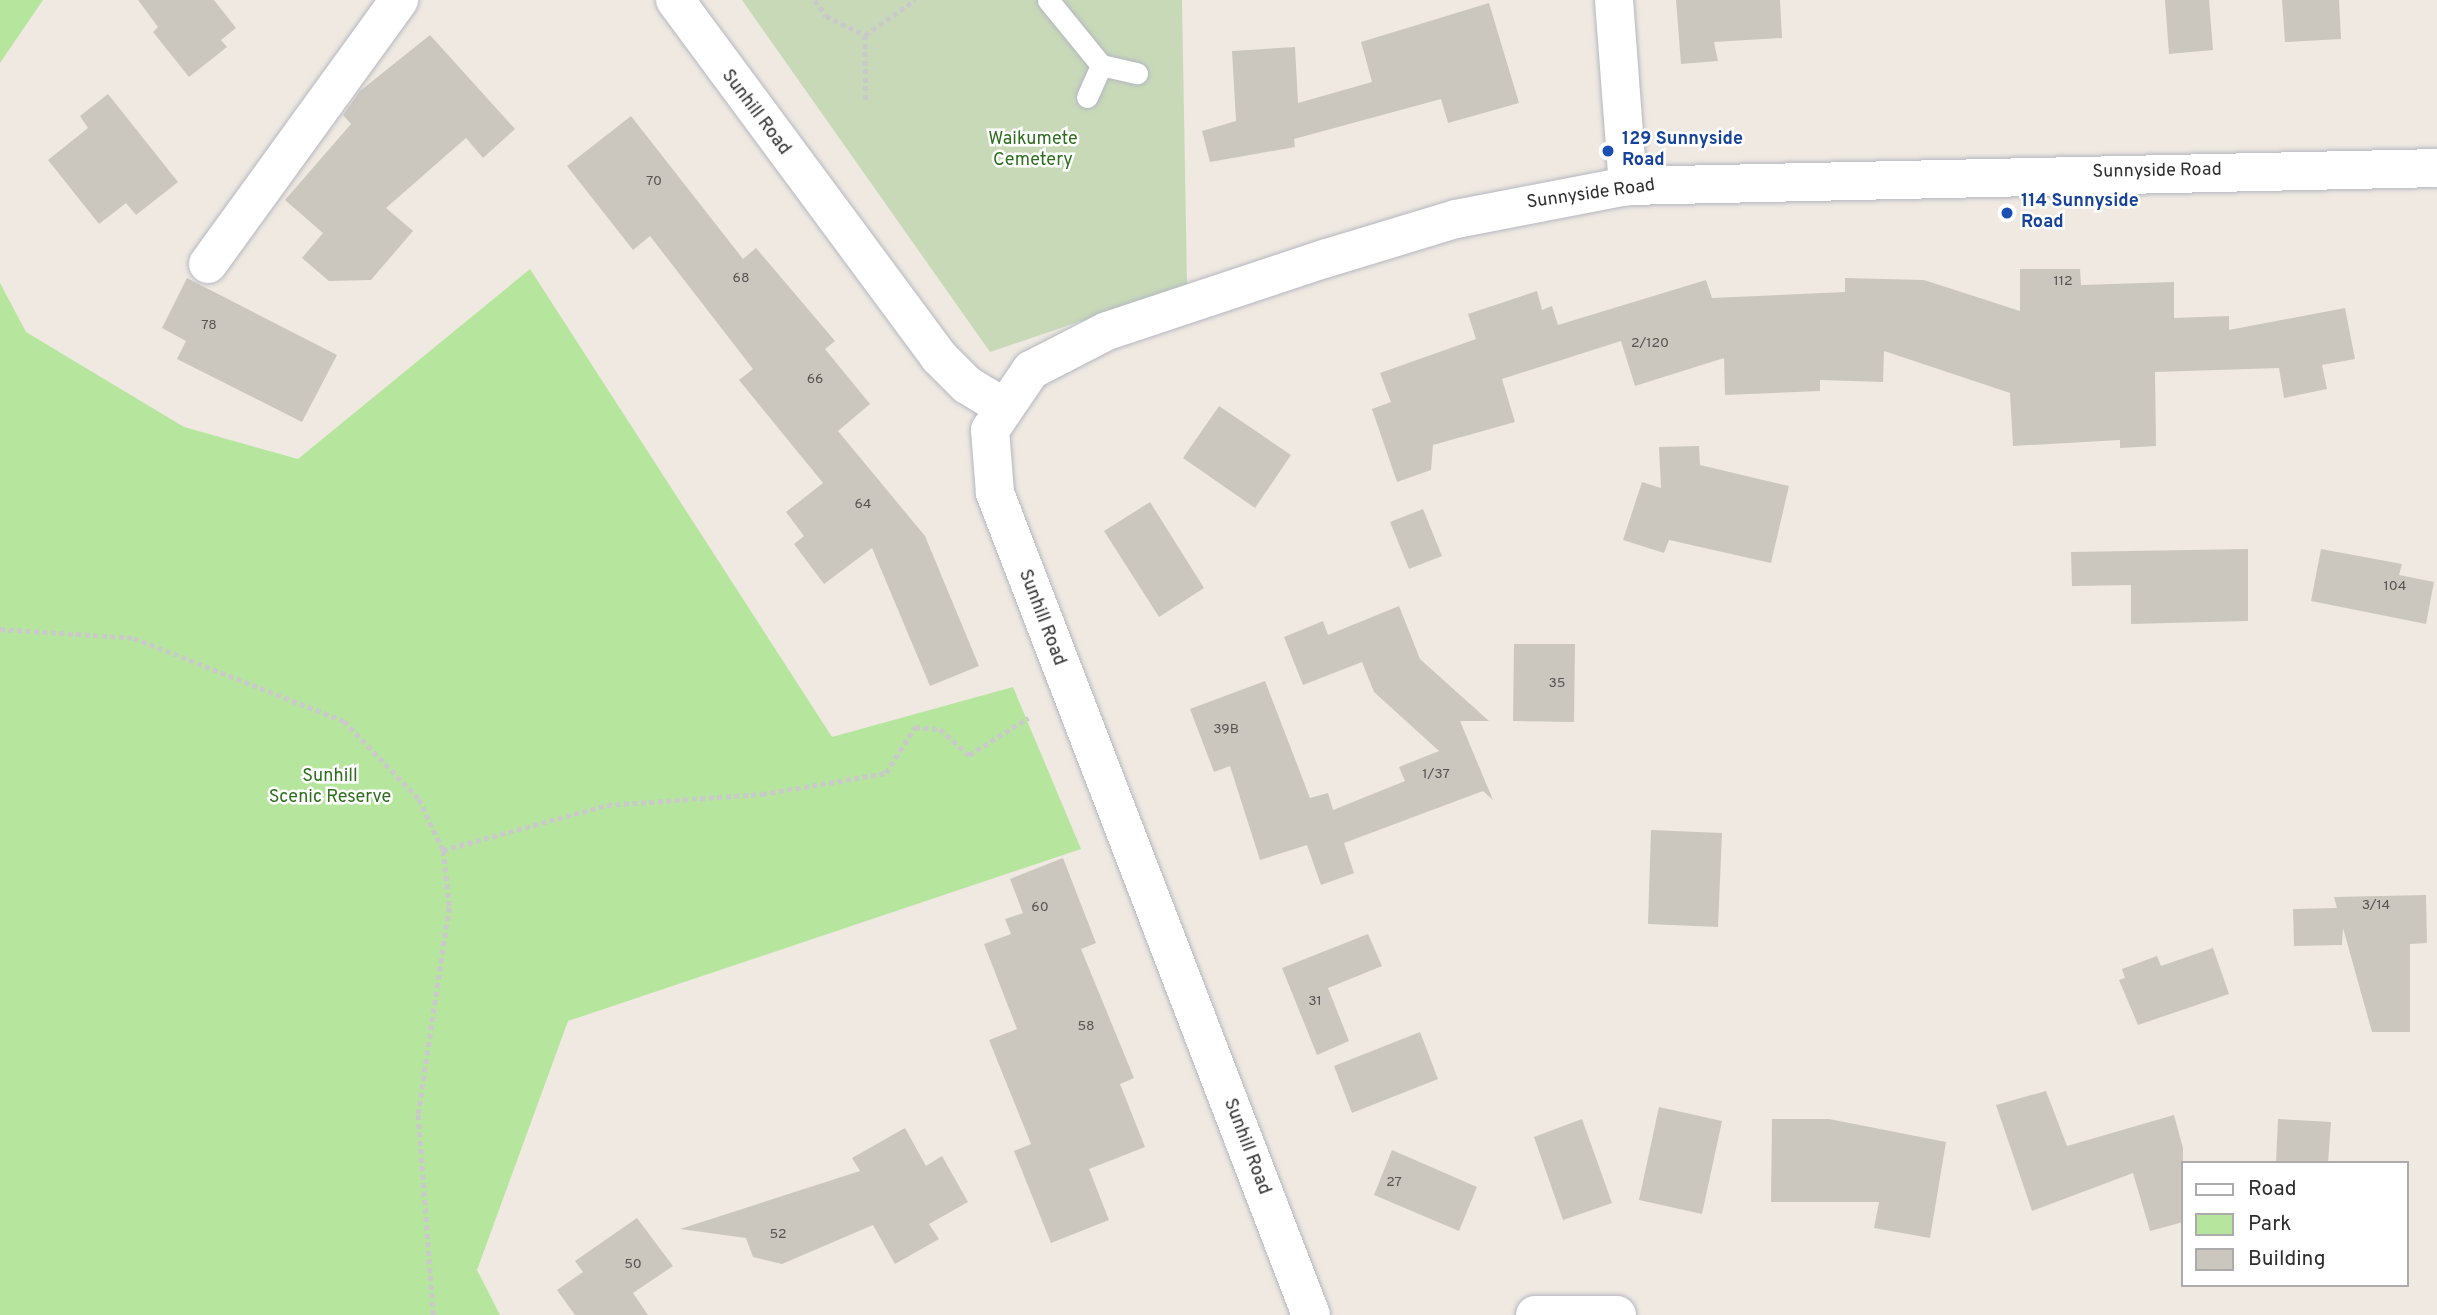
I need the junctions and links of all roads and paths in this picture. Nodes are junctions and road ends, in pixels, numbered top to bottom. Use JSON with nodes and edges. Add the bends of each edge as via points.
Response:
{"nodes":[{"id":1,"x":399,"y":0,"type":"edge"},
{"id":2,"x":675,"y":0,"type":"edge"},
{"id":3,"x":815,"y":0,"type":"edge"},
{"id":4,"x":915,"y":0,"type":"edge"},
{"id":5,"x":1048,"y":0,"type":"edge"},
{"id":6,"x":1614,"y":0,"type":"edge"},
{"id":7,"x":864,"y":35,"type":"junction"},
{"id":8,"x":1101,"y":65,"type":"junction"},
{"id":9,"x":1137,"y":73,"type":"dead end"},
{"id":10,"x":1087,"y":97,"type":"dead end"},
{"id":11,"x":866,"y":100,"type":"dead end"},
{"id":12,"x":2437,"y":168,"type":"edge"},
{"id":13,"x":1628,"y":186,"type":"junction"},
{"id":14,"x":208,"y":264,"type":"dead end"},
{"id":15,"x":1002,"y":406,"type":"junction"},
{"id":16,"x":0,"y":629,"type":"edge"},
{"id":17,"x":1028,"y":718,"type":"dead end"},
{"id":18,"x":443,"y":850,"type":"junction"},
{"id":19,"x":433,"y":1315,"type":"edge"},
{"id":20,"x":1311,"y":1315,"type":"edge"},
{"id":21,"x":1535,"y":1315,"type":"edge"},
{"id":22,"x":1617,"y":1315,"type":"edge"}],
"edges":[{"from":1,"to":14,"type":"street"},
{"from":2,"to":15,"type":"street","name":"Sunhill Road","via":[[939,357],[967,385]]},
{"from":3,"to":7,"type":"path","via":[[826,16]]},
{"from":4,"to":7,"type":"path"},
{"from":5,"to":8,"type":"lane"},
{"from":6,"to":13,"type":"street"},
{"from":7,"to":11,"type":"path"},
{"from":8,"to":9,"type":"lane"},
{"from":8,"to":10,"type":"lane"},
{"from":12,"to":13,"type":"street","name":"Sunnyside Road"},
{"from":13,"to":15,"type":"street","name":"Sunnyside Road","via":[[1456,219],[1107,331],[1031,370]]},
{"from":15,"to":20,"type":"street","name":"Sunhill Road","via":[[990,430],[995,493]]},
{"from":16,"to":18,"type":"path","via":[[134,638],[344,721],[419,799]]},
{"from":17,"to":18,"type":"path","via":[[969,755],[940,729],[915,727],[886,773],[762,794],[607,805]]},
{"from":18,"to":19,"type":"path","via":[[449,906],[418,1114]]},
{"from":21,"to":22,"type":"street"}]}
